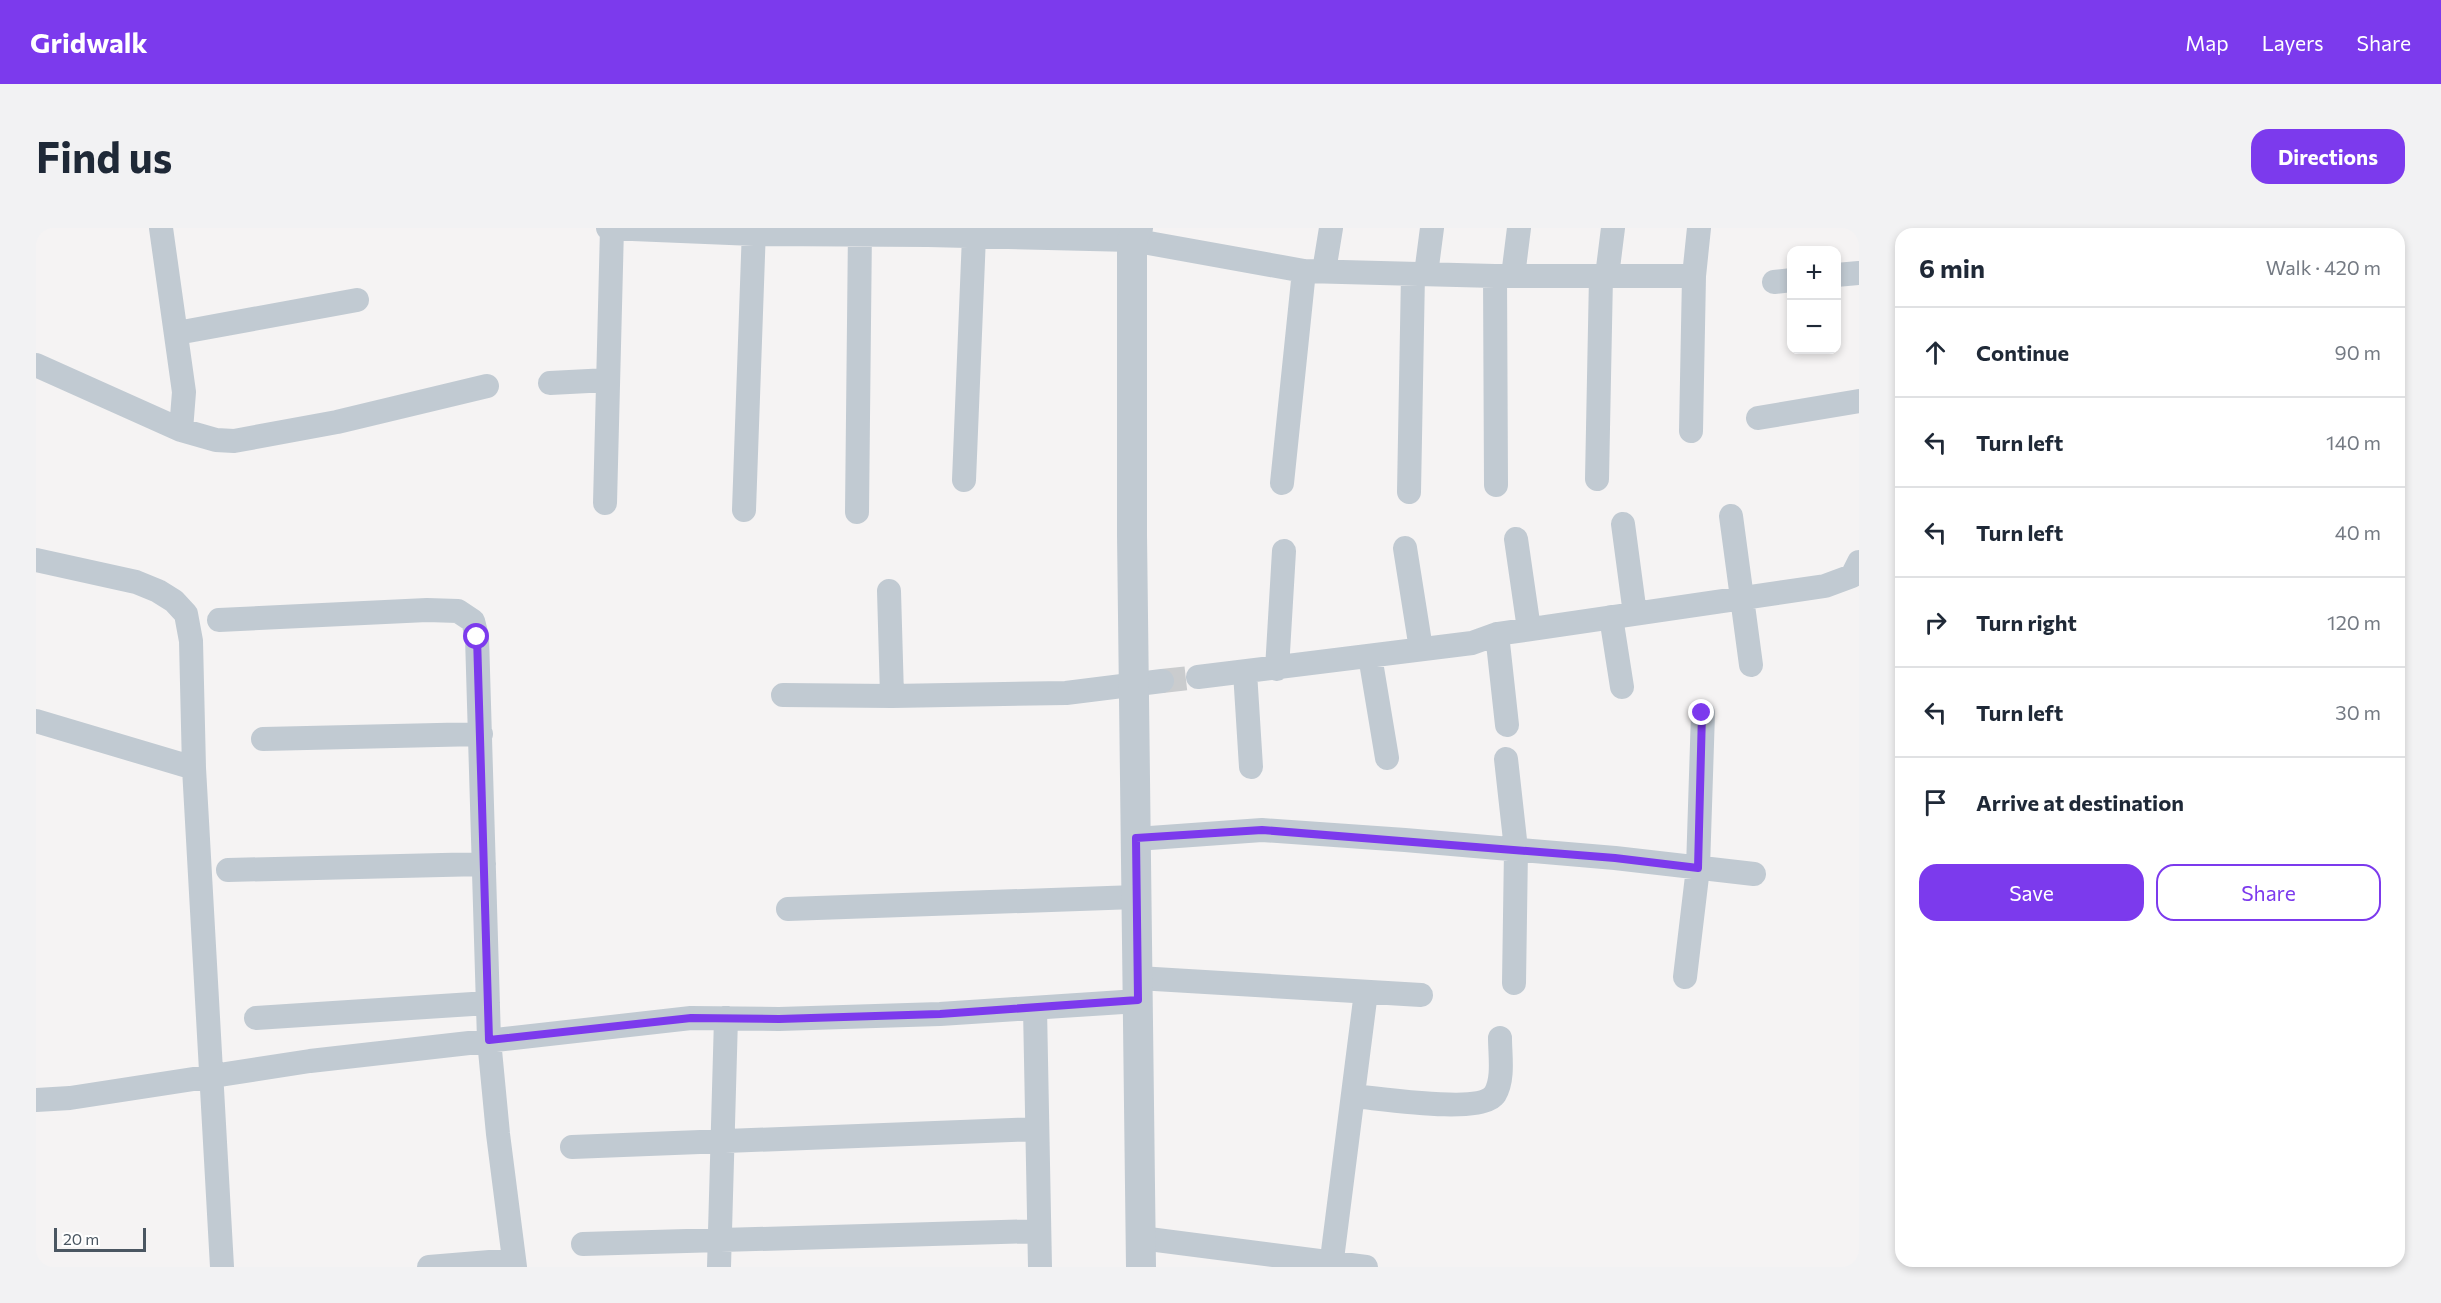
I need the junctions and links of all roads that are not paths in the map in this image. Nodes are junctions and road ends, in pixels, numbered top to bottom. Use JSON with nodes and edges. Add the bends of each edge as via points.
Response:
{"nodes":[{"id":1,"x":161,"y":228,"type":"edge"},
{"id":2,"x":618,"y":228,"type":"edge"},
{"id":3,"x":1331,"y":228,"type":"edge"},
{"id":4,"x":1432,"y":228,"type":"edge"},
{"id":5,"x":1520,"y":228,"type":"edge"},
{"id":6,"x":1613,"y":228,"type":"edge"},
{"id":7,"x":1699,"y":228,"type":"edge"},
{"id":8,"x":754,"y":231,"type":"edge"},
{"id":9,"x":860,"y":232,"type":"edge"},
{"id":10,"x":962,"y":233,"type":"edge"},
{"id":11,"x":1037,"y":233,"type":"edge"},
{"id":12,"x":1135,"y":234,"type":"edge"},
{"id":13,"x":1314,"y":271,"type":"junction"},
{"id":14,"x":1859,"y":273,"type":"edge"},
{"id":15,"x":1419,"y":274,"type":"junction"},
{"id":16,"x":1841,"y":275,"type":"edge"},
{"id":17,"x":1504,"y":276,"type":"junction"},
{"id":18,"x":1604,"y":276,"type":"junction"},
{"id":19,"x":1694,"y":276,"type":"junction"},
{"id":20,"x":357,"y":300,"type":"dead end"},
{"id":21,"x":177,"y":333,"type":"junction"},
{"id":22,"x":36,"y":365,"type":"edge"},
{"id":23,"x":608,"y":380,"type":"junction"},
{"id":24,"x":550,"y":383,"type":"dead end"},
{"id":25,"x":487,"y":386,"type":"dead end"},
{"id":26,"x":1859,"y":401,"type":"edge"},
{"id":27,"x":1758,"y":418,"type":"dead end"},
{"id":28,"x":181,"y":430,"type":"junction"},
{"id":29,"x":1690,"y":431,"type":"dead end"},
{"id":30,"x":1597,"y":479,"type":"dead end"},
{"id":31,"x":964,"y":480,"type":"dead end"},
{"id":32,"x":1282,"y":483,"type":"dead end"},
{"id":33,"x":1496,"y":485,"type":"dead end"},
{"id":34,"x":1409,"y":492,"type":"dead end"},
{"id":35,"x":605,"y":503,"type":"dead end"},
{"id":36,"x":744,"y":510,"type":"dead end"},
{"id":37,"x":857,"y":512,"type":"dead end"},
{"id":38,"x":1731,"y":516,"type":"dead end"},
{"id":39,"x":1623,"y":524,"type":"dead end"},
{"id":40,"x":1516,"y":539,"type":"dead end"},
{"id":41,"x":1405,"y":548,"type":"dead end"},
{"id":42,"x":1284,"y":551,"type":"dead end"},
{"id":43,"x":36,"y":560,"type":"edge"},
{"id":44,"x":1859,"y":562,"type":"edge"},
{"id":45,"x":889,"y":591,"type":"dead end"},
{"id":46,"x":1742,"y":598,"type":"junction"},
{"id":47,"x":1635,"y":614,"type":"junction"},
{"id":48,"x":1611,"y":618,"type":"junction"},
{"id":49,"x":219,"y":620,"type":"dead end"},
{"id":50,"x":1529,"y":629,"type":"junction"},
{"id":51,"x":1497,"y":634,"type":"junction"},
{"id":52,"x":1421,"y":650,"type":"junction"},
{"id":53,"x":1370,"y":656,"type":"junction"},
{"id":54,"x":1751,"y":665,"type":"dead end"},
{"id":55,"x":1277,"y":669,"type":"junction"},
{"id":56,"x":1245,"y":672,"type":"junction"},
{"id":57,"x":1198,"y":677,"type":"tunnel mouth"},
{"id":58,"x":1148,"y":683,"type":"junction"},
{"id":59,"x":1622,"y":687,"type":"dead end"},
{"id":60,"x":783,"y":695,"type":"dead end"},
{"id":61,"x":892,"y":696,"type":"junction"},
{"id":62,"x":1702,"y":713,"type":"dead end"},
{"id":63,"x":36,"y":721,"type":"edge"},
{"id":64,"x":1508,"y":725,"type":"dead end"},
{"id":65,"x":481,"y":734,"type":"junction"},
{"id":66,"x":263,"y":739,"type":"dead end"},
{"id":67,"x":1387,"y":758,"type":"dead end"},
{"id":68,"x":1506,"y":759,"type":"dead end"},
{"id":69,"x":1251,"y":767,"type":"dead end"},
{"id":70,"x":194,"y":768,"type":"junction"},
{"id":71,"x":1136,"y":838,"type":"junction"},
{"id":72,"x":1516,"y":849,"type":"junction"},
{"id":73,"x":484,"y":864,"type":"junction"},
{"id":74,"x":1698,"y":868,"type":"junction"},
{"id":75,"x":228,"y":870,"type":"dead end"},
{"id":76,"x":1754,"y":874,"type":"dead end"},
{"id":77,"x":1136,"y":897,"type":"junction"},
{"id":78,"x":788,"y":909,"type":"dead end"},
{"id":79,"x":1685,"y":977,"type":"dead end"},
{"id":80,"x":1514,"y":983,"type":"dead end"},
{"id":81,"x":1138,"y":989,"type":"junction"},
{"id":82,"x":1366,"y":992,"type":"junction"},
{"id":83,"x":1421,"y":995,"type":"dead end"},
{"id":84,"x":488,"y":1003,"type":"junction"},
{"id":85,"x":1035,"y":1008,"type":"junction"},
{"id":86,"x":256,"y":1018,"type":"dead end"},
{"id":87,"x":726,"y":1018,"type":"junction"},
{"id":88,"x":1500,"y":1038,"type":"dead end"},
{"id":89,"x":489,"y":1040,"type":"junction"},
{"id":90,"x":211,"y":1075,"type":"junction"},
{"id":91,"x":1353,"y":1096,"type":"junction"},
{"id":92,"x":36,"y":1100,"type":"edge"},
{"id":93,"x":1037,"y":1129,"type":"junction"},
{"id":94,"x":723,"y":1142,"type":"junction"},
{"id":95,"x":572,"y":1147,"type":"dead end"},
{"id":96,"x":1039,"y":1231,"type":"junction"},
{"id":97,"x":720,"y":1241,"type":"junction"},
{"id":98,"x":583,"y":1244,"type":"dead end"},
{"id":99,"x":1141,"y":1253,"type":"edge"},
{"id":100,"x":514,"y":1263,"type":"edge"},
{"id":101,"x":1331,"y":1265,"type":"edge"},
{"id":102,"x":222,"y":1267,"type":"edge"},
{"id":103,"x":429,"y":1267,"type":"edge"},
{"id":104,"x":719,"y":1267,"type":"edge"},
{"id":105,"x":1040,"y":1267,"type":"edge"},
{"id":106,"x":1366,"y":1267,"type":"edge"}],
"edges":[{"from":1,"to":21,"type":"street"},
{"from":2,"to":8,"type":"street"},
{"from":2,"to":23,"type":"street"},
{"from":3,"to":13,"type":"street"},
{"from":4,"to":15,"type":"street"},
{"from":5,"to":17,"type":"street"},
{"from":6,"to":18,"type":"street"},
{"from":7,"to":19,"type":"street"},
{"from":8,"to":9,"type":"street"},
{"from":8,"to":36,"type":"street"},
{"from":9,"to":10,"type":"street"},
{"from":9,"to":37,"type":"street"},
{"from":10,"to":11,"type":"street"},
{"from":10,"to":31,"type":"street"},
{"from":11,"to":12,"type":"street"},
{"from":12,"to":13,"type":"street"},
{"from":12,"to":58,"type":"street"},
{"from":13,"to":15,"type":"street"},
{"from":13,"to":32,"type":"street"},
{"from":14,"to":16,"type":"street"},
{"from":15,"to":17,"type":"street"},
{"from":15,"to":34,"type":"street"},
{"from":17,"to":18,"type":"street"},
{"from":17,"to":33,"type":"street"},
{"from":18,"to":19,"type":"street"},
{"from":18,"to":30,"type":"street"},
{"from":19,"to":29,"type":"street"},
{"from":20,"to":21,"type":"street"},
{"from":21,"to":28,"type":"street","via":[[184,393]]},
{"from":22,"to":28,"type":"street"},
{"from":23,"to":24,"type":"street"},
{"from":23,"to":35,"type":"street"},
{"from":25,"to":28,"type":"street","via":[[338,422],[234,441]]},
{"from":26,"to":27,"type":"street"},
{"from":38,"to":46,"type":"street"},
{"from":39,"to":47,"type":"street"},
{"from":40,"to":50,"type":"street"},
{"from":41,"to":52,"type":"street"},
{"from":42,"to":55,"type":"street"},
{"from":43,"to":70,"type":"street","via":[[136,582],[174,601],[186,614],[191,641]]},
{"from":44,"to":46,"type":"street","via":[[1852,576],[1825,586]]},
{"from":45,"to":61,"type":"street"},
{"from":46,"to":47,"type":"street"},
{"from":46,"to":54,"type":"street"},
{"from":47,"to":48,"type":"street"},
{"from":48,"to":50,"type":"street"},
{"from":48,"to":59,"type":"street"},
{"from":49,"to":65,"type":"street","via":[[458,611],[473,621],[477,637]]},
{"from":50,"to":51,"type":"street"},
{"from":51,"to":52,"type":"street","via":[[1472,643]]},
{"from":51,"to":64,"type":"street"},
{"from":52,"to":53,"type":"street"},
{"from":53,"to":55,"type":"street"},
{"from":53,"to":67,"type":"street"},
{"from":55,"to":56,"type":"street"},
{"from":56,"to":57,"type":"street"},
{"from":56,"to":69,"type":"street"},
{"from":58,"to":61,"type":"street","via":[[1066,693]]},
{"from":58,"to":71,"type":"street"},
{"from":60,"to":61,"type":"street"},
{"from":62,"to":74,"type":"street"},
{"from":63,"to":70,"type":"street"},
{"from":65,"to":66,"type":"street"},
{"from":65,"to":73,"type":"street"},
{"from":68,"to":72,"type":"street"},
{"from":70,"to":90,"type":"street"},
{"from":71,"to":72,"type":"street","via":[[1262,830]]},
{"from":71,"to":77,"type":"street"},
{"from":72,"to":74,"type":"street"},
{"from":72,"to":80,"type":"street"},
{"from":73,"to":75,"type":"street"},
{"from":73,"to":84,"type":"street"},
{"from":74,"to":76,"type":"street"},
{"from":74,"to":79,"type":"street"},
{"from":77,"to":78,"type":"street"},
{"from":77,"to":81,"type":"street"},
{"from":81,"to":82,"type":"street"},
{"from":81,"to":85,"type":"street"},
{"from":81,"to":99,"type":"street"},
{"from":82,"to":83,"type":"street"},
{"from":82,"to":91,"type":"street"},
{"from":84,"to":86,"type":"street"},
{"from":84,"to":89,"type":"street"},
{"from":85,"to":87,"type":"street"},
{"from":85,"to":93,"type":"street"},
{"from":87,"to":89,"type":"street","via":[[691,1018]]},
{"from":87,"to":94,"type":"street"},
{"from":88,"to":91,"type":"street","via":[[1498,1085],[1489,1100],[1457,1106]]},
{"from":89,"to":90,"type":"street"},
{"from":89,"to":100,"type":"street"},
{"from":90,"to":92,"type":"street"},
{"from":90,"to":102,"type":"street"},
{"from":91,"to":101,"type":"street"},
{"from":93,"to":94,"type":"street"},
{"from":93,"to":96,"type":"street"},
{"from":94,"to":95,"type":"street"},
{"from":94,"to":97,"type":"street"},
{"from":96,"to":97,"type":"street"},
{"from":96,"to":105,"type":"street"},
{"from":97,"to":98,"type":"street"},
{"from":97,"to":104,"type":"street"},
{"from":99,"to":101,"type":"street"},
{"from":100,"to":103,"type":"street"},
{"from":101,"to":106,"type":"street"}]}
